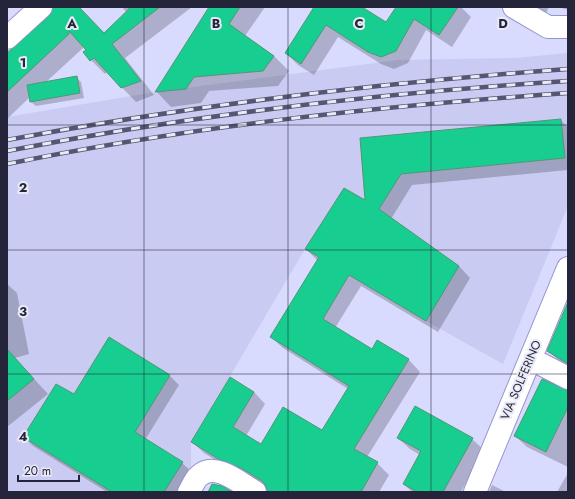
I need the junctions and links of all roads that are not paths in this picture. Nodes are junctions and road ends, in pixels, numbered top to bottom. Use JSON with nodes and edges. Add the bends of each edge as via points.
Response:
{"nodes":[{"id":1,"x":41,"y":7,"type":"edge"},
{"id":2,"x":514,"y":7,"type":"edge"},
{"id":3,"x":568,"y":27,"type":"edge"},
{"id":4,"x":7,"y":38,"type":"edge"},
{"id":5,"x":568,"y":268,"type":"edge"},
{"id":6,"x":531,"y":359,"type":"junction"},
{"id":7,"x":568,"y":378,"type":"edge"},
{"id":8,"x":189,"y":492,"type":"edge"},
{"id":9,"x":255,"y":492,"type":"edge"},
{"id":10,"x":475,"y":492,"type":"edge"}],
"edges":[{"from":1,"to":4,"type":"street"},
{"from":2,"to":3,"type":"street","via":[[548,27]]},
{"from":5,"to":6,"type":"street","name":"VIA SOLFERINO"},
{"from":6,"to":7,"type":"street"},
{"from":6,"to":10,"type":"street","name":"VIA SOLFERINO"},
{"from":8,"to":9,"type":"street","via":[[199,476],[208,471],[219,471]]}]}
